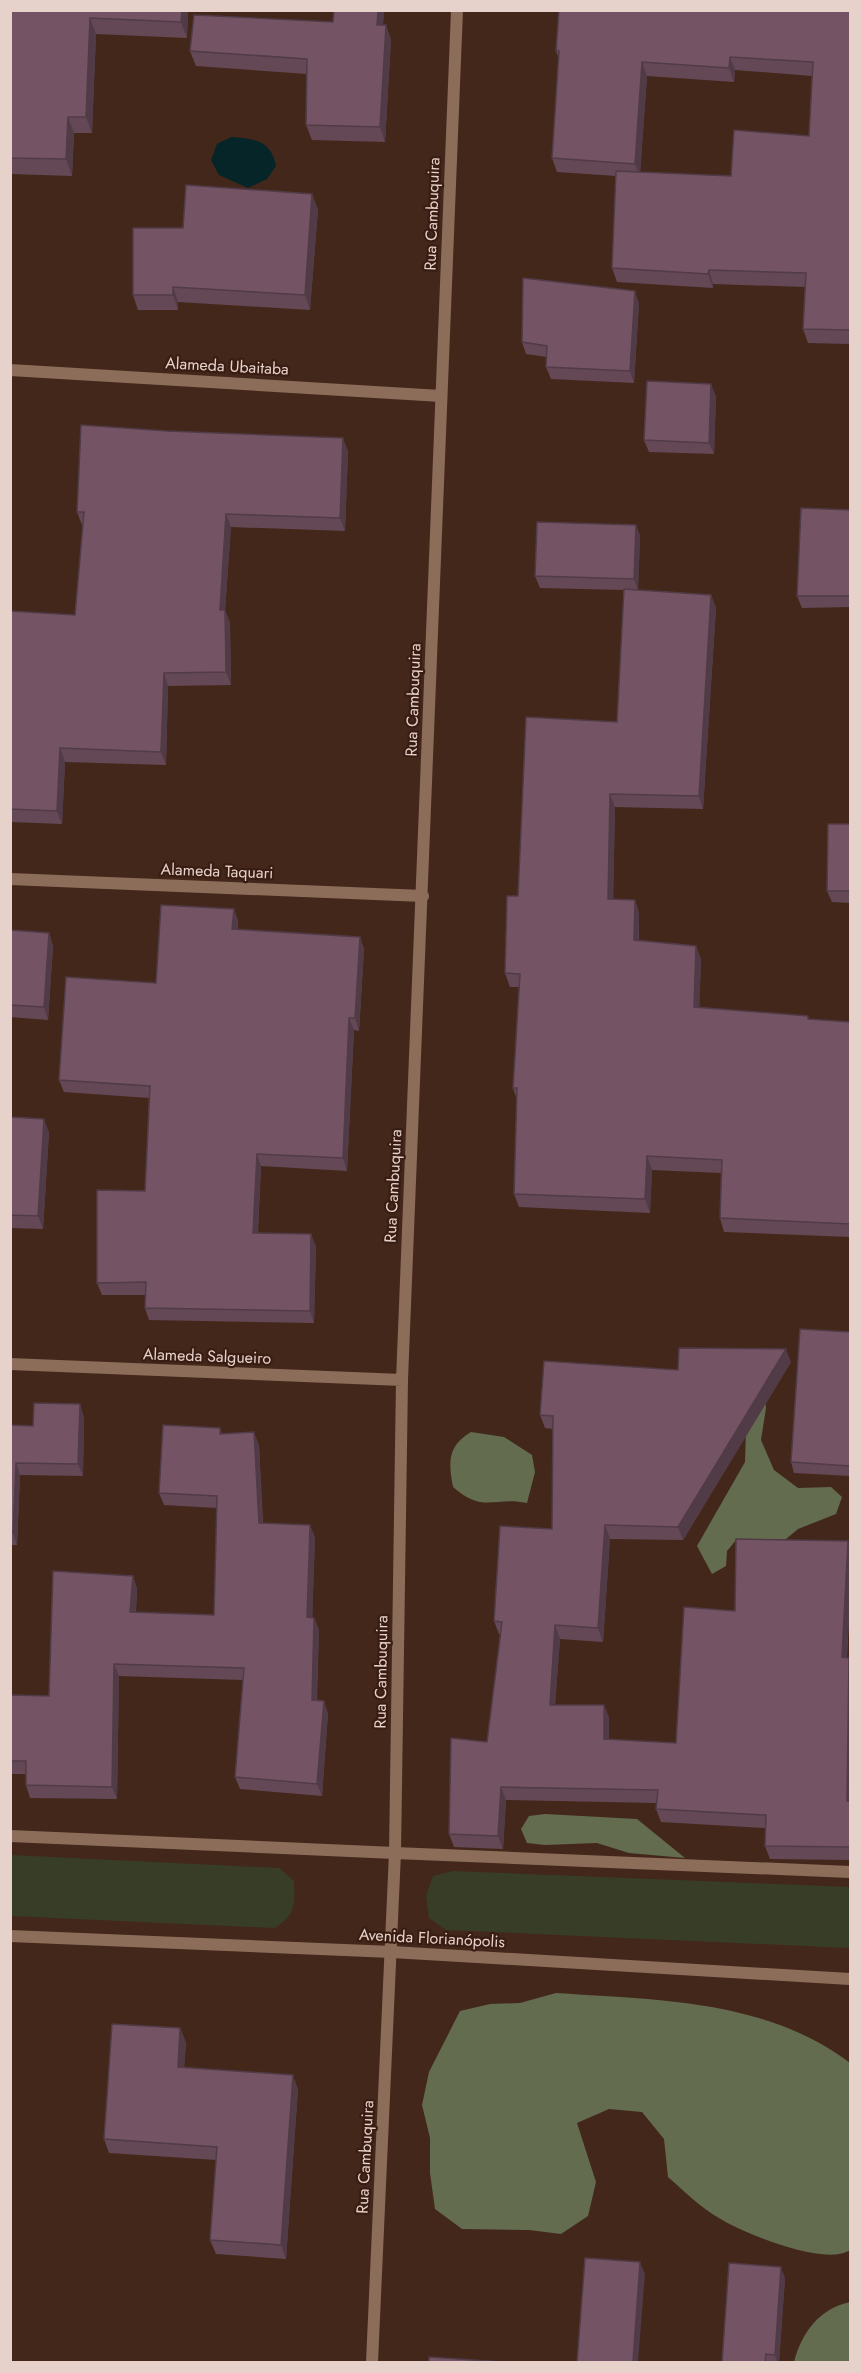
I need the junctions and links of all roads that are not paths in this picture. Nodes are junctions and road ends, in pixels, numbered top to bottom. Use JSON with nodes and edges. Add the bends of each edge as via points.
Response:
{"nodes":[{"id":1,"x":457,"y":10,"type":"edge"},
{"id":2,"x":10,"y":369,"type":"edge"},
{"id":3,"x":441,"y":396,"type":"junction"},
{"id":4,"x":10,"y":879,"type":"edge"},
{"id":5,"x":423,"y":896,"type":"junction"},
{"id":6,"x":10,"y":1364,"type":"edge"},
{"id":7,"x":402,"y":1380,"type":"junction"},
{"id":8,"x":10,"y":1836,"type":"edge"},
{"id":9,"x":395,"y":1853,"type":"junction"},
{"id":10,"x":850,"y":1872,"type":"edge"},
{"id":11,"x":10,"y":1936,"type":"edge"},
{"id":12,"x":392,"y":1952,"type":"junction"},
{"id":13,"x":850,"y":1979,"type":"edge"},
{"id":14,"x":372,"y":2362,"type":"edge"}],
"edges":[{"from":1,"to":3,"type":"street","name":"Rua Cambuquira"},
{"from":2,"to":3,"type":"street","name":"Alameda Ubaitaba"},
{"from":3,"to":5,"type":"street","name":"Rua Cambuquira"},
{"from":4,"to":5,"type":"street","name":"Alameda Taquari"},
{"from":5,"to":7,"type":"street","name":"Rua Cambuquira"},
{"from":6,"to":7,"type":"street","name":"Alameda Salgueiro"},
{"from":7,"to":9,"type":"street","name":"Rua Cambuquira"},
{"from":8,"to":9,"type":"street"},
{"from":9,"to":10,"type":"street"},
{"from":9,"to":12,"type":"street","name":"Rua Cambuquira"},
{"from":11,"to":12,"type":"street","name":"Avenida Florianópolis"},
{"from":12,"to":13,"type":"street","name":"Avenida Florianópolis"},
{"from":12,"to":14,"type":"street","name":"Rua Cambuquira"}]}
